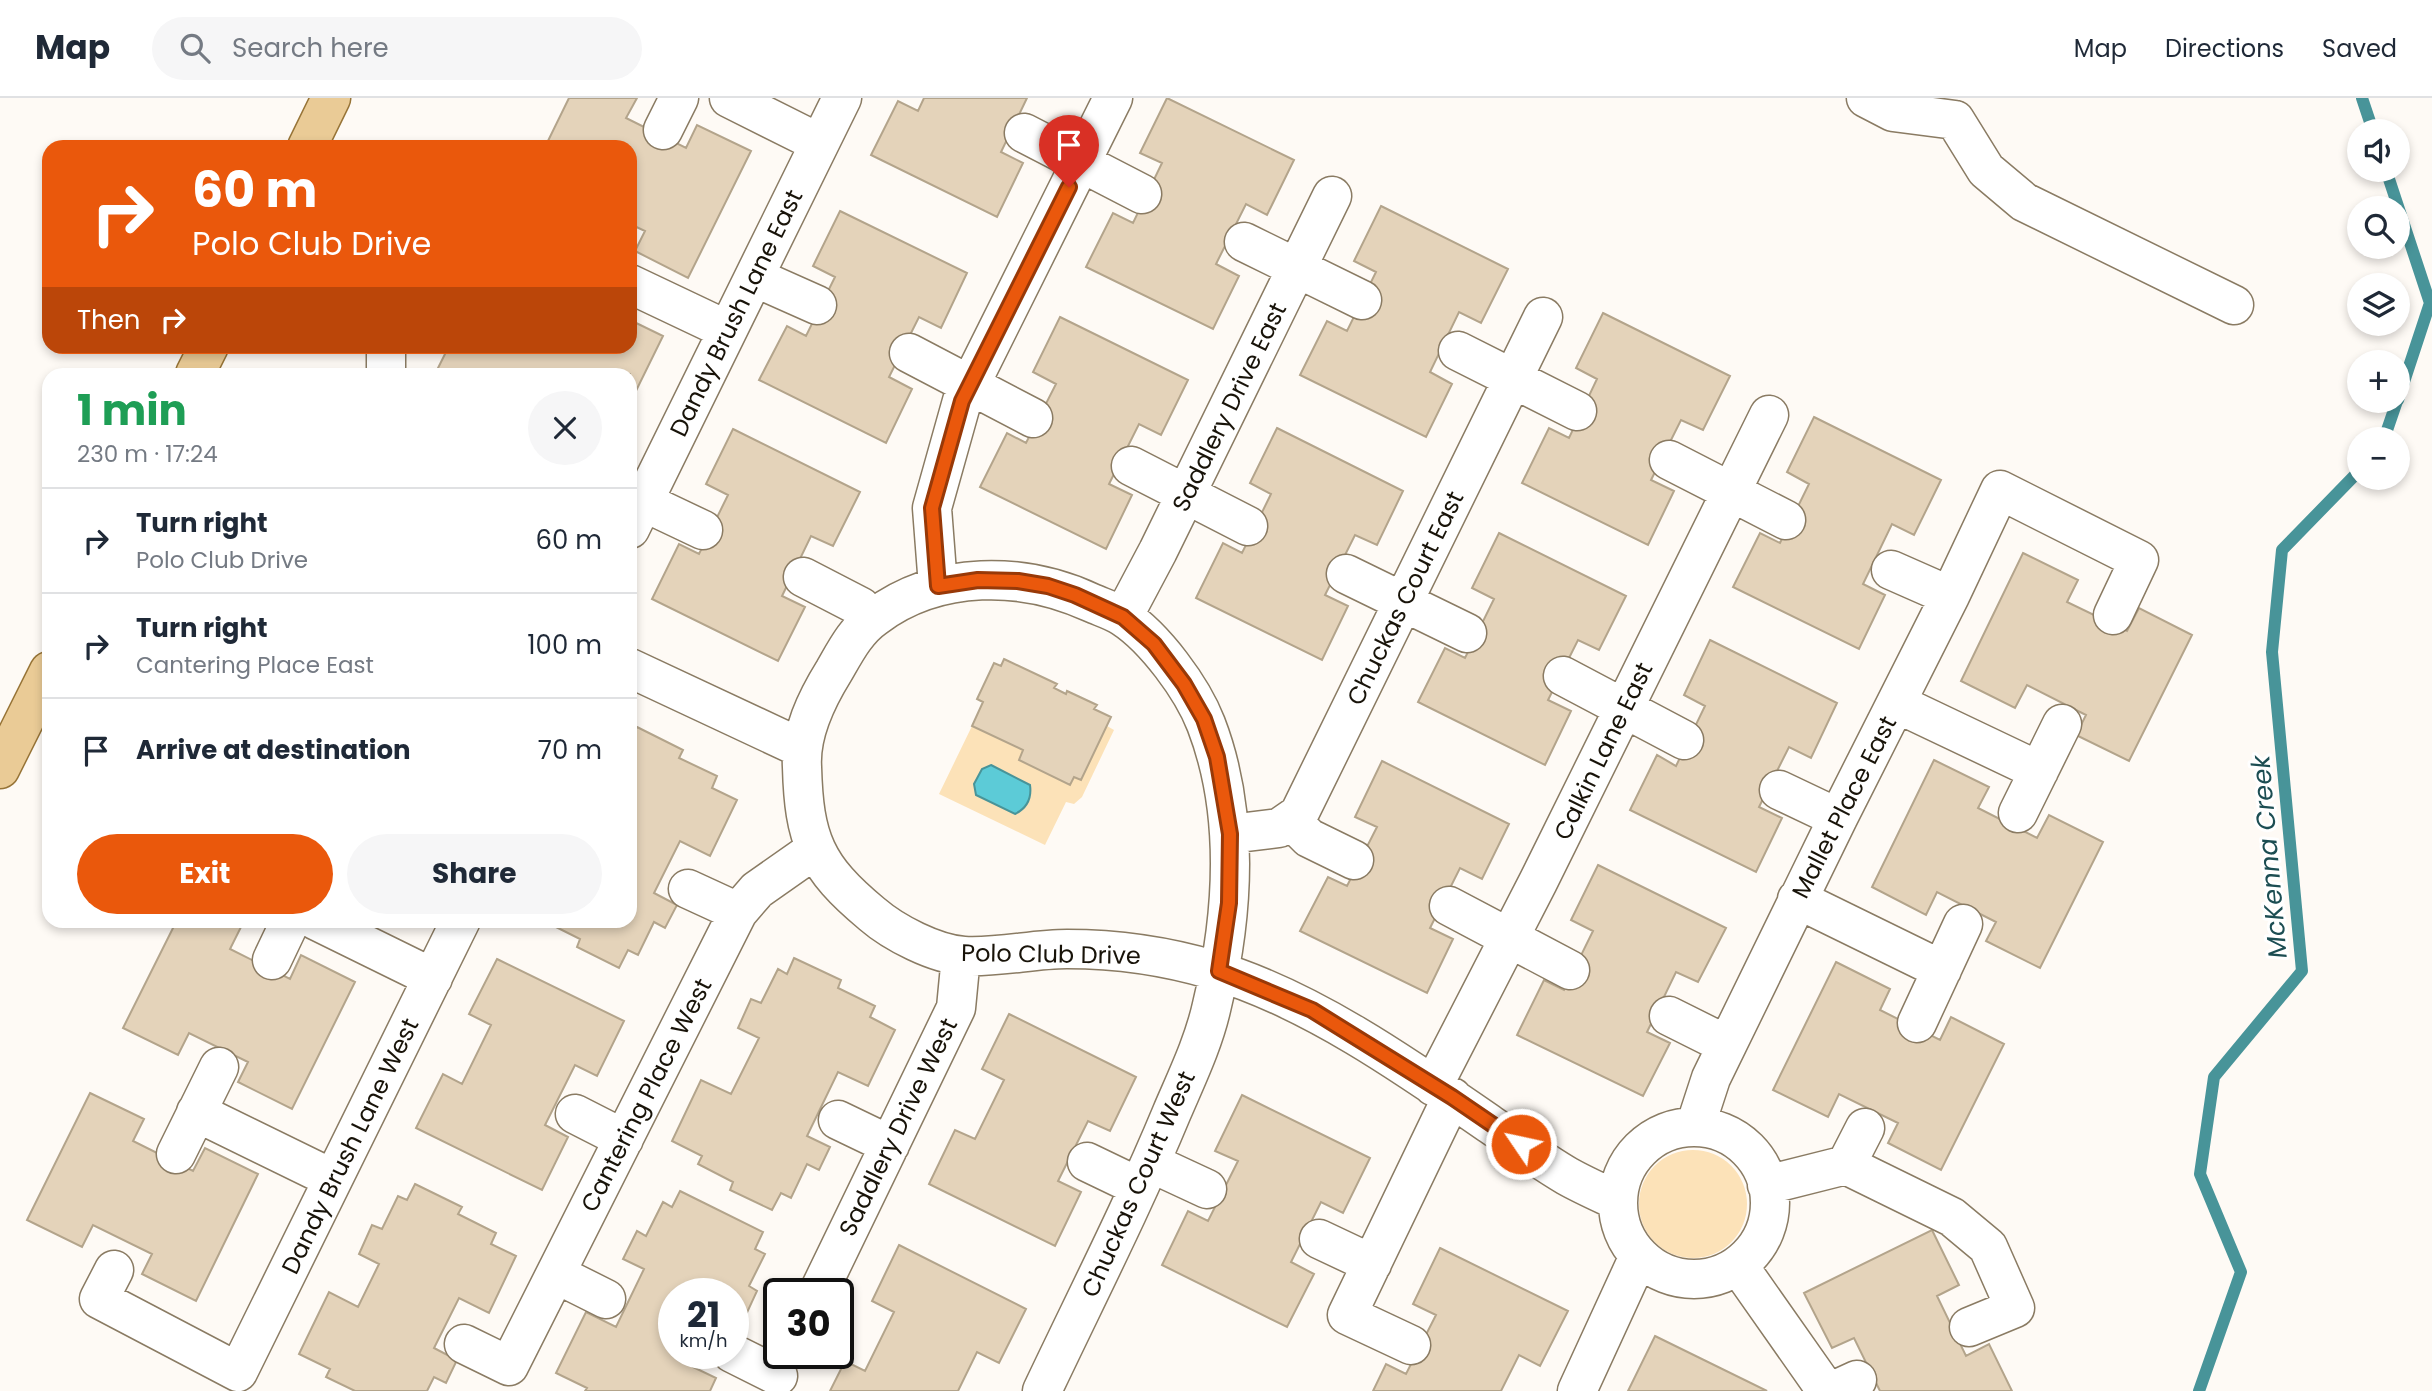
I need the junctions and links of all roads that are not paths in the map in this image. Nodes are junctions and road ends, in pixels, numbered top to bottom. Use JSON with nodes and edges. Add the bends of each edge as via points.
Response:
{"nodes":[{"id":1,"x":331,"y":98,"type":"edge"},
{"id":2,"x":729,"y":98,"type":"edge"},
{"id":3,"x":842,"y":98,"type":"edge"},
{"id":4,"x":1113,"y":98,"type":"edge"},
{"id":5,"x":1866,"y":98,"type":"edge"},
{"id":6,"x":1967,"y":109,"type":"edge"},
{"id":7,"x":1024,"y":133,"type":"dead end"},
{"id":8,"x":310,"y":140,"type":"edge"},
{"id":9,"x":819,"y":143,"type":"junction"},
{"id":10,"x":1081,"y":162,"type":"junction"},
{"id":11,"x":1142,"y":194,"type":"dead end"},
{"id":12,"x":1332,"y":196,"type":"dead end"},
{"id":13,"x":1244,"y":242,"type":"dead end"},
{"id":14,"x":1297,"y":268,"type":"junction"},
{"id":15,"x":754,"y":276,"type":"junction"},
{"id":16,"x":637,"y":287,"type":"edge"},
{"id":17,"x":1362,"y":300,"type":"dead end"},
{"id":18,"x":817,"y":305,"type":"dead end"},
{"id":19,"x":2234,"y":305,"type":"dead end"},
{"id":20,"x":1543,"y":317,"type":"dead end"},
{"id":21,"x":727,"y":330,"type":"junction"},
{"id":22,"x":1458,"y":351,"type":"dead end"},
{"id":23,"x":909,"y":353,"type":"dead end"},
{"id":24,"x":1513,"y":377,"type":"junction"},
{"id":25,"x":970,"y":384,"type":"junction"},
{"id":26,"x":1577,"y":411,"type":"dead end"},
{"id":27,"x":1769,"y":415,"type":"dead end"},
{"id":28,"x":1033,"y":418,"type":"dead end"},
{"id":29,"x":1669,"y":460,"type":"dead end"},
{"id":30,"x":1131,"y":466,"type":"dead end"},
{"id":31,"x":1730,"y":493,"type":"junction"},
{"id":32,"x":1186,"y":494,"type":"junction"},
{"id":33,"x":637,"y":515,"type":"edge"},
{"id":34,"x":1786,"y":520,"type":"dead end"},
{"id":35,"x":637,"y":521,"type":"edge"},
{"id":36,"x":1248,"y":526,"type":"dead end"},
{"id":37,"x":704,"y":530,"type":"dead end"},
{"id":38,"x":1891,"y":570,"type":"dead end"},
{"id":39,"x":1346,"y":573,"type":"dead end"},
{"id":40,"x":803,"y":577,"type":"dead end"},
{"id":41,"x":938,"y":586,"type":"junction"},
{"id":42,"x":1950,"y":596,"type":"junction"},
{"id":43,"x":1403,"y":602,"type":"junction"},
{"id":44,"x":2113,"y":615,"type":"dead end"},
{"id":45,"x":1123,"y":617,"type":"junction"},
{"id":46,"x":871,"y":619,"type":"junction"},
{"id":47,"x":1467,"y":633,"type":"dead end"},
{"id":48,"x":637,"y":671,"type":"edge"},
{"id":49,"x":1563,"y":676,"type":"dead end"},
{"id":50,"x":42,"y":685,"type":"edge"},
{"id":51,"x":1896,"y":703,"type":"junction"},
{"id":52,"x":1624,"y":709,"type":"junction"},
{"id":53,"x":2062,"y":724,"type":"dead end"},
{"id":54,"x":1684,"y":740,"type":"dead end"},
{"id":55,"x":801,"y":748,"type":"junction"},
{"id":56,"x":0,"y":769,"type":"edge"},
{"id":57,"x":2039,"y":771,"type":"junction"},
{"id":58,"x":1779,"y":790,"type":"dead end"},
{"id":59,"x":2018,"y":813,"type":"dead end"},
{"id":60,"x":1838,"y":818,"type":"junction"},
{"id":61,"x":1291,"y":820,"type":"junction"},
{"id":62,"x":1230,"y":834,"type":"junction"},
{"id":63,"x":814,"y":850,"type":"junction"},
{"id":64,"x":1354,"y":860,"type":"dead end"},
{"id":65,"x":688,"y":889,"type":"dead end"},
{"id":66,"x":1797,"y":899,"type":"junction"},
{"id":67,"x":1449,"y":906,"type":"dead end"},
{"id":68,"x":738,"y":912,"type":"junction"},
{"id":69,"x":1963,"y":924,"type":"dead end"},
{"id":70,"x":286,"y":928,"type":"edge"},
{"id":71,"x":331,"y":928,"type":"edge"},
{"id":72,"x":457,"y":928,"type":"edge"},
{"id":73,"x":1510,"y":937,"type":"junction"},
{"id":74,"x":961,"y":956,"type":"junction"},
{"id":75,"x":272,"y":960,"type":"dead end"},
{"id":76,"x":1570,"y":970,"type":"dead end"},
{"id":77,"x":1942,"y":970,"type":"junction"},
{"id":78,"x":1219,"y":971,"type":"junction"},
{"id":79,"x":433,"y":978,"type":"junction"},
{"id":80,"x":1669,"y":1016,"type":"dead end"},
{"id":81,"x":1917,"y":1023,"type":"dead end"},
{"id":82,"x":1727,"y":1045,"type":"junction"},
{"id":83,"x":219,"y":1067,"type":"dead end"},
{"id":84,"x":1442,"y":1092,"type":"junction"},
{"id":85,"x":197,"y":1112,"type":"junction"},
{"id":86,"x":575,"y":1114,"type":"dead end"},
{"id":87,"x":838,"y":1120,"type":"dead end"},
{"id":88,"x":1695,"y":1128,"type":"junction"},
{"id":89,"x":1866,"y":1128,"type":"dead end"},
{"id":90,"x":624,"y":1139,"type":"junction"},
{"id":91,"x":890,"y":1145,"type":"junction"},
{"id":92,"x":176,"y":1154,"type":"dead end"},
{"id":93,"x":1087,"y":1162,"type":"dead end"},
{"id":94,"x":1846,"y":1165,"type":"junction"},
{"id":95,"x":1145,"y":1175,"type":"junction"},
{"id":96,"x":333,"y":1180,"type":"junction"},
{"id":97,"x":1767,"y":1185,"type":"junction"},
{"id":98,"x":1207,"y":1189,"type":"dead end"},
{"id":99,"x":1618,"y":1201,"type":"junction"},
{"id":100,"x":1319,"y":1239,"type":"dead end"},
{"id":101,"x":1639,"y":1256,"type":"junction"},
{"id":102,"x":1372,"y":1264,"type":"junction"},
{"id":103,"x":1738,"y":1265,"type":"junction"},
{"id":104,"x":114,"y":1270,"type":"dead end"},
{"id":105,"x":556,"y":1274,"type":"junction"},
{"id":106,"x":825,"y":1278,"type":"edge"},
{"id":107,"x":606,"y":1299,"type":"dead end"},
{"id":108,"x":1969,"y":1327,"type":"dead end"},
{"id":109,"x":464,"y":1344,"type":"dead end"},
{"id":110,"x":1411,"y":1345,"type":"dead end"},
{"id":111,"x":749,"y":1360,"type":"edge"},
{"id":112,"x":779,"y":1373,"type":"edge"},
{"id":113,"x":1838,"y":1388,"type":"edge"},
{"id":114,"x":1042,"y":1391,"type":"edge"},
{"id":115,"x":1577,"y":1391,"type":"edge"}],
"edges":[{"from":1,"to":8,"type":"main road"},
{"from":2,"to":9,"type":"street"},
{"from":3,"to":9,"type":"street","name":"Dandy Brush Lane East"},
{"from":4,"to":10,"type":"street"},
{"from":5,"to":6,"type":"street","via":[[1893,112]]},
{"from":6,"to":19,"type":"street","via":[[1986,170],[2025,202]]},
{"from":7,"to":10,"type":"street"},
{"from":9,"to":15,"type":"street","name":"Dandy Brush Lane East"},
{"from":10,"to":11,"type":"street"},
{"from":10,"to":25,"type":"street"},
{"from":12,"to":14,"type":"street","name":"Saddlery Drive East"},
{"from":13,"to":14,"type":"street"},
{"from":14,"to":17,"type":"street"},
{"from":14,"to":32,"type":"street","name":"Saddlery Drive East"},
{"from":15,"to":18,"type":"street"},
{"from":15,"to":21,"type":"street","name":"Dandy Brush Lane East"},
{"from":16,"to":21,"type":"street"},
{"from":20,"to":24,"type":"street","name":"Chuckas Court East"},
{"from":21,"to":33,"type":"street","name":"Dandy Brush Lane East"},
{"from":22,"to":24,"type":"street"},
{"from":23,"to":25,"type":"street"},
{"from":24,"to":26,"type":"street"},
{"from":24,"to":43,"type":"street","name":"Chuckas Court East"},
{"from":25,"to":28,"type":"street"},
{"from":25,"to":41,"type":"street","via":[[932,508]]},
{"from":27,"to":31,"type":"street","name":"Calkin Lane East"},
{"from":29,"to":31,"type":"street"},
{"from":30,"to":32,"type":"street"},
{"from":31,"to":34,"type":"street"},
{"from":31,"to":52,"type":"street","name":"Calkin Lane East"},
{"from":32,"to":36,"type":"street"},
{"from":32,"to":45,"type":"street","name":"Saddlery Drive East"},
{"from":35,"to":37,"type":"street"},
{"from":38,"to":42,"type":"street"},
{"from":39,"to":43,"type":"street"},
{"from":40,"to":46,"type":"street","via":[[861,607]]},
{"from":41,"to":45,"type":"street","name":"Polo Club Drive","via":[[978,580],[1048,586]]},
{"from":41,"to":46,"type":"street","name":"Polo Club Drive"},
{"from":42,"to":44,"type":"street","name":"Mallet Place East","via":[[2000,490],[2139,560]]},
{"from":42,"to":51,"type":"street","name":"Mallet Place East"},
{"from":43,"to":47,"type":"street"},
{"from":43,"to":61,"type":"street","name":"Chuckas Court East","via":[[1299,814]]},
{"from":45,"to":62,"type":"street","name":"Polo Club Drive","via":[[1154,644],[1204,719],[1217,757]]},
{"from":46,"to":55,"type":"street","name":"Polo Club Drive","via":[[826,684]]},
{"from":48,"to":55,"type":"street"},
{"from":49,"to":52,"type":"street"},
{"from":50,"to":56,"type":"main road"},
{"from":51,"to":57,"type":"street"},
{"from":51,"to":60,"type":"street","name":"Mallet Place East"},
{"from":52,"to":54,"type":"street"},
{"from":52,"to":73,"type":"street","name":"Calkin Lane East"},
{"from":53,"to":57,"type":"street"},
{"from":55,"to":63,"type":"street","name":"Polo Club Drive","via":[[803,805]]},
{"from":57,"to":59,"type":"street"},
{"from":58,"to":60,"type":"street"},
{"from":60,"to":66,"type":"street","name":"Mallet Place East"},
{"from":61,"to":62,"type":"street","via":[[1279,828]]},
{"from":61,"to":64,"type":"street","via":[[1309,838]]},
{"from":62,"to":78,"type":"street","name":"Polo Club Drive","via":[[1229,903]]},
{"from":63,"to":68,"type":"street","name":"Cantering Place West","via":[[757,890]]},
{"from":63,"to":74,"type":"street","name":"Polo Club Drive","via":[[840,885],[876,917],[912,940]]},
{"from":65,"to":68,"type":"street"},
{"from":66,"to":77,"type":"street"},
{"from":66,"to":82,"type":"street","name":"Mallet Place East"},
{"from":67,"to":73,"type":"street"},
{"from":68,"to":90,"type":"street","name":"Cantering Place West"},
{"from":69,"to":77,"type":"street"},
{"from":70,"to":75,"type":"street"},
{"from":71,"to":79,"type":"street"},
{"from":72,"to":79,"type":"street","name":"Dandy Brush Lane West"},
{"from":73,"to":76,"type":"street"},
{"from":73,"to":84,"type":"street","name":"Calkin Lane East"},
{"from":74,"to":78,"type":"street","name":"Polo Club Drive","via":[[1064,949],[1112,951]]},
{"from":74,"to":91,"type":"street","name":"Saddlery Drive West","via":[[956,1008]]},
{"from":77,"to":81,"type":"street"},
{"from":78,"to":84,"type":"street","name":"Polo Club Drive","via":[[1312,1010]]},
{"from":78,"to":95,"type":"street","name":"Chuckas Court West","via":[[1200,1044]]},
{"from":79,"to":96,"type":"street","name":"Dandy Brush Lane West"},
{"from":80,"to":82,"type":"street"},
{"from":82,"to":88,"type":"street","name":"Mallet Place East"},
{"from":83,"to":85,"type":"street"},
{"from":84,"to":99,"type":"street","name":"Polo Club Drive","via":[[1566,1176]]},
{"from":84,"to":102,"type":"street","name":"Calkin Lane East"},
{"from":85,"to":92,"type":"street"},
{"from":85,"to":96,"type":"street"},
{"from":86,"to":90,"type":"street"},
{"from":87,"to":91,"type":"street"},
{"from":88,"to":97,"type":"street","via":[[1727,1134],[1748,1149]]},
{"from":88,"to":99,"type":"street","via":[[1676,1129],[1652,1139],[1633,1157],[1621,1180]]},
{"from":89,"to":94,"type":"street"},
{"from":90,"to":105,"type":"street","name":"Cantering Place West"},
{"from":91,"to":106,"type":"street","name":"Saddlery Drive West"},
{"from":93,"to":95,"type":"street"},
{"from":94,"to":97,"type":"street"},
{"from":94,"to":108,"type":"street","via":[[1952,1217],[1988,1247],[2015,1308]]},
{"from":95,"to":98,"type":"street"},
{"from":95,"to":114,"type":"street","name":"Chuckas Court West"},
{"from":96,"to":104,"type":"street","name":"Dandy Brush Lane West","via":[[237,1372],[99,1299]]},
{"from":97,"to":103,"type":"street","via":[[1768,1221],[1759,1244]]},
{"from":99,"to":101,"type":"street","via":[[1621,1229]]},
{"from":100,"to":102,"type":"street"},
{"from":101,"to":103,"type":"street","via":[[1673,1277],[1698,1280],[1722,1275]]},
{"from":101,"to":115,"type":"street"},
{"from":102,"to":110,"type":"street","name":"Calkin Lane East","via":[[1347,1315]]},
{"from":103,"to":113,"type":"street","via":[[1823,1385]]},
{"from":105,"to":107,"type":"street"},
{"from":105,"to":109,"type":"street","name":"Cantering Place West","via":[[509,1366]]},
{"from":111,"to":112,"type":"street"}]}
